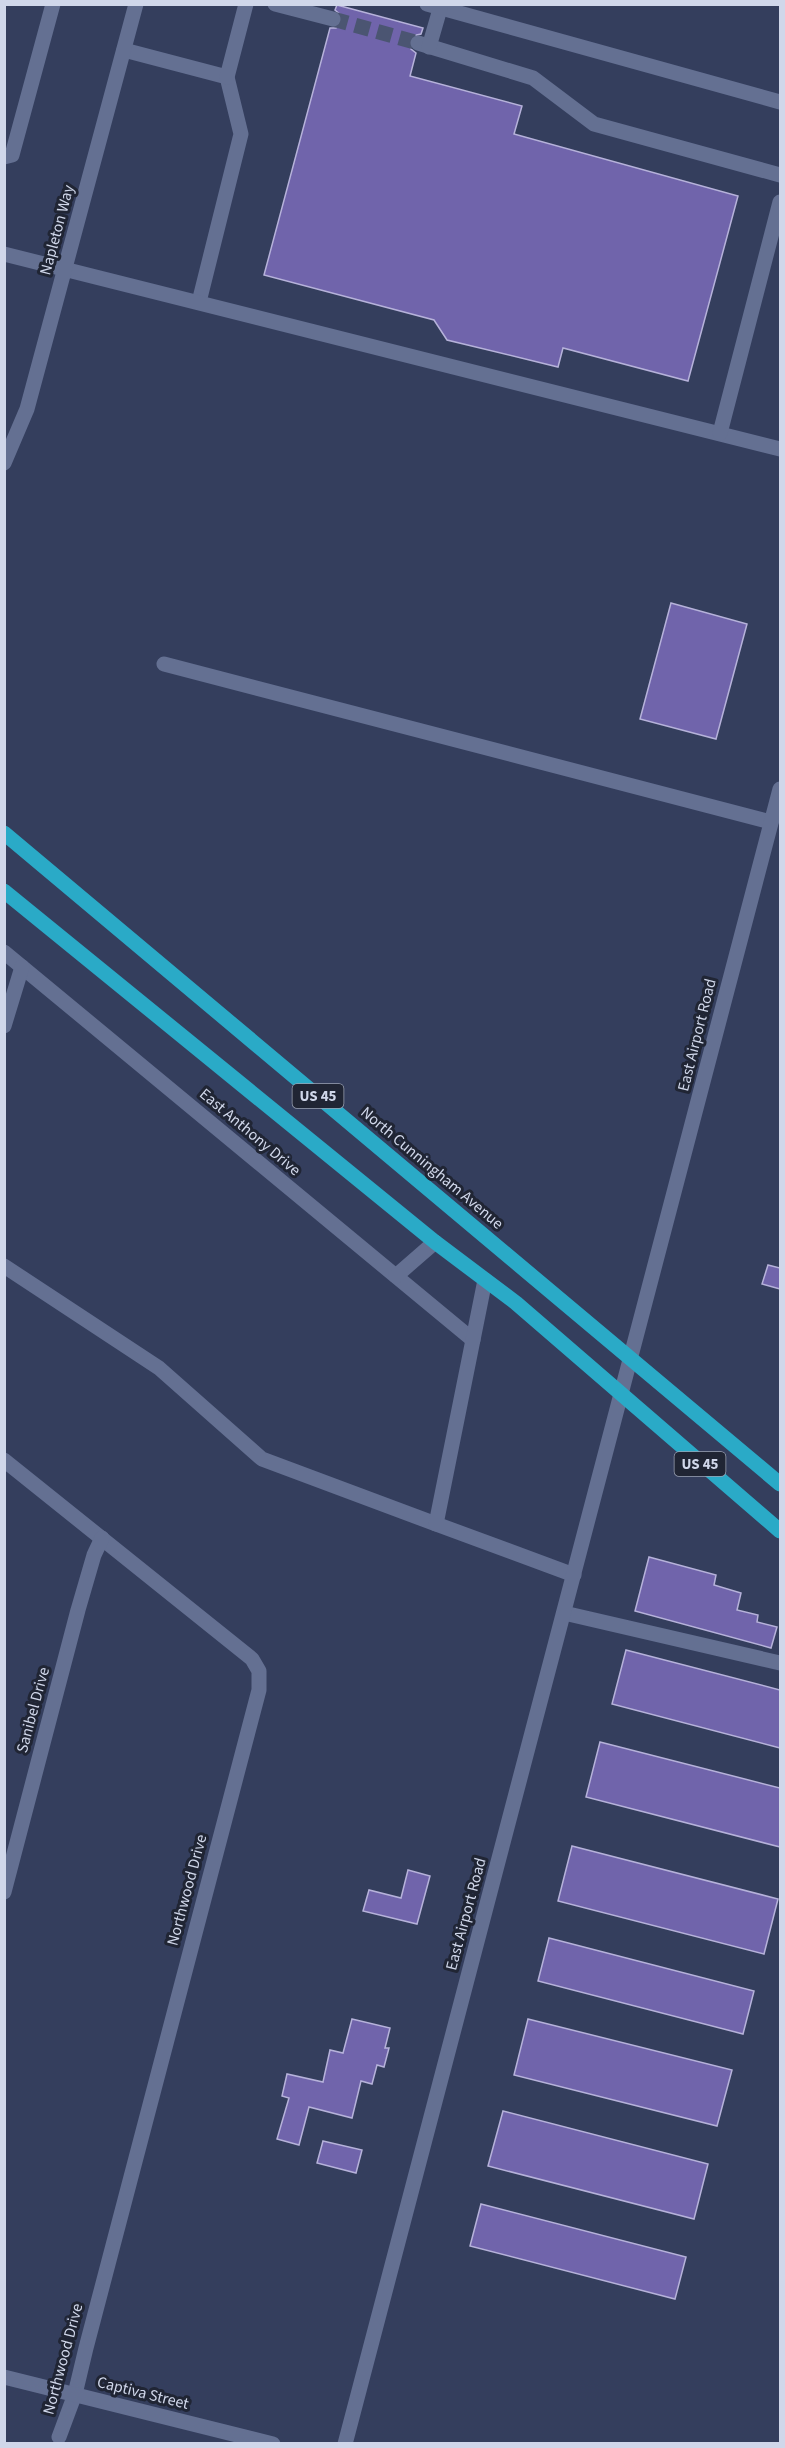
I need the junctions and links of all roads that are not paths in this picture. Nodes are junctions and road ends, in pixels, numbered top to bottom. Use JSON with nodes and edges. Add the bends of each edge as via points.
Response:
{"nodes":[{"id":1,"x":52,"y":4,"type":"edge"},
{"id":2,"x":136,"y":4,"type":"edge"},
{"id":3,"x":246,"y":4,"type":"edge"},
{"id":4,"x":275,"y":4,"type":"edge"},
{"id":5,"x":433,"y":7,"type":"edge"},
{"id":6,"x":333,"y":19,"type":"tunnel mouth"},
{"id":7,"x":124,"y":50,"type":"junction"},
{"id":8,"x":227,"y":77,"type":"junction"},
{"id":9,"x":780,"y":102,"type":"edge"},
{"id":10,"x":4,"y":157,"type":"edge"},
{"id":11,"x":780,"y":175,"type":"edge"},
{"id":12,"x":780,"y":202,"type":"edge"},
{"id":13,"x":4,"y":254,"type":"edge"},
{"id":14,"x":65,"y":270,"type":"junction"},
{"id":15,"x":200,"y":302,"type":"junction"},
{"id":16,"x":720,"y":433,"type":"junction"},
{"id":17,"x":780,"y":449,"type":"edge"},
{"id":18,"x":4,"y":463,"type":"edge"},
{"id":19,"x":164,"y":664,"type":"dead end"},
{"id":20,"x":780,"y":789,"type":"edge"},
{"id":21,"x":771,"y":822,"type":"junction"},
{"id":22,"x":4,"y":833,"type":"edge"},
{"id":23,"x":4,"y":891,"type":"edge"},
{"id":24,"x":4,"y":952,"type":"edge"},
{"id":25,"x":22,"y":967,"type":"junction"},
{"id":26,"x":4,"y":1026,"type":"edge"},
{"id":27,"x":435,"y":1242,"type":"junction"},
{"id":28,"x":4,"y":1266,"type":"edge"},
{"id":29,"x":396,"y":1276,"type":"junction"},
{"id":30,"x":485,"y":1280,"type":"junction"},
{"id":31,"x":473,"y":1340,"type":"junction"},
{"id":32,"x":632,"y":1359,"type":"junction"},
{"id":33,"x":623,"y":1394,"type":"junction"},
{"id":34,"x":4,"y":1460,"type":"edge"},
{"id":35,"x":780,"y":1484,"type":"edge"},
{"id":36,"x":436,"y":1524,"type":"junction"},
{"id":37,"x":780,"y":1531,"type":"edge"},
{"id":38,"x":102,"y":1538,"type":"junction"},
{"id":39,"x":574,"y":1575,"type":"junction"},
{"id":40,"x":564,"y":1613,"type":"junction"},
{"id":41,"x":780,"y":1663,"type":"edge"},
{"id":42,"x":4,"y":1892,"type":"edge"},
{"id":43,"x":4,"y":2377,"type":"edge"},
{"id":44,"x":75,"y":2394,"type":"junction"},
{"id":45,"x":59,"y":2437,"type":"dead end"},
{"id":46,"x":273,"y":2444,"type":"edge"},
{"id":47,"x":345,"y":2444,"type":"edge"}],
"edges":[{"from":1,"to":10,"type":"street","via":[[12,155]]},
{"from":2,"to":7,"type":"street","name":"Napleton Way"},
{"from":3,"to":8,"type":"street"},
{"from":4,"to":6,"type":"street"},
{"from":5,"to":9,"type":"street"},
{"from":5,"to":11,"type":"street","via":[[424,45],[533,78],[594,124]]},
{"from":7,"to":8,"type":"street"},
{"from":7,"to":14,"type":"street","name":"Napleton Way"},
{"from":8,"to":15,"type":"street","via":[[241,134]]},
{"from":12,"to":16,"type":"street"},
{"from":13,"to":14,"type":"street"},
{"from":14,"to":15,"type":"street"},
{"from":14,"to":18,"type":"street","name":"Napleton Way","via":[[27,409]]},
{"from":15,"to":16,"type":"street"},
{"from":16,"to":17,"type":"street"},
{"from":19,"to":21,"type":"street"},
{"from":20,"to":21,"type":"street","name":"East Airport Road"},
{"from":21,"to":32,"type":"street","name":"East Airport Road"},
{"from":22,"to":32,"type":"main road","name":"North Cunningham Avenue","number":"US 45"},
{"from":23,"to":27,"type":"main road","number":"US 45"},
{"from":24,"to":25,"type":"street","name":"East Anthony Drive"},
{"from":25,"to":26,"type":"street"},
{"from":25,"to":29,"type":"street","name":"East Anthony Drive"},
{"from":27,"to":29,"type":"street"},
{"from":27,"to":30,"type":"main road","number":"US 45"},
{"from":28,"to":36,"type":"street","via":[[159,1368],[262,1459]]},
{"from":29,"to":31,"type":"street","name":"East Anthony Drive"},
{"from":30,"to":31,"type":"street"},
{"from":30,"to":33,"type":"main road","number":"US 45"},
{"from":31,"to":36,"type":"street"},
{"from":32,"to":33,"type":"street","name":"East Airport Road"},
{"from":32,"to":35,"type":"main road","name":"North Cunningham Avenue","number":"US 45"},
{"from":33,"to":37,"type":"main road","number":"US 45"},
{"from":33,"to":39,"type":"street","name":"East Airport Road"},
{"from":34,"to":38,"type":"street","name":"Northwood Drive"},
{"from":36,"to":39,"type":"street"},
{"from":38,"to":42,"type":"street","name":"Sanibel Drive","via":[[78,1610]]},
{"from":38,"to":44,"type":"street","name":"Northwood Drive","via":[[252,1659],[259,1671],[259,1690]]},
{"from":39,"to":40,"type":"street","name":"East Airport Road"},
{"from":40,"to":41,"type":"street"},
{"from":40,"to":47,"type":"street","name":"East Airport Road"},
{"from":43,"to":44,"type":"street","name":"Captiva Street"},
{"from":44,"to":45,"type":"street","name":"Northwood Drive"},
{"from":44,"to":46,"type":"street","name":"Captiva Street"}]}
